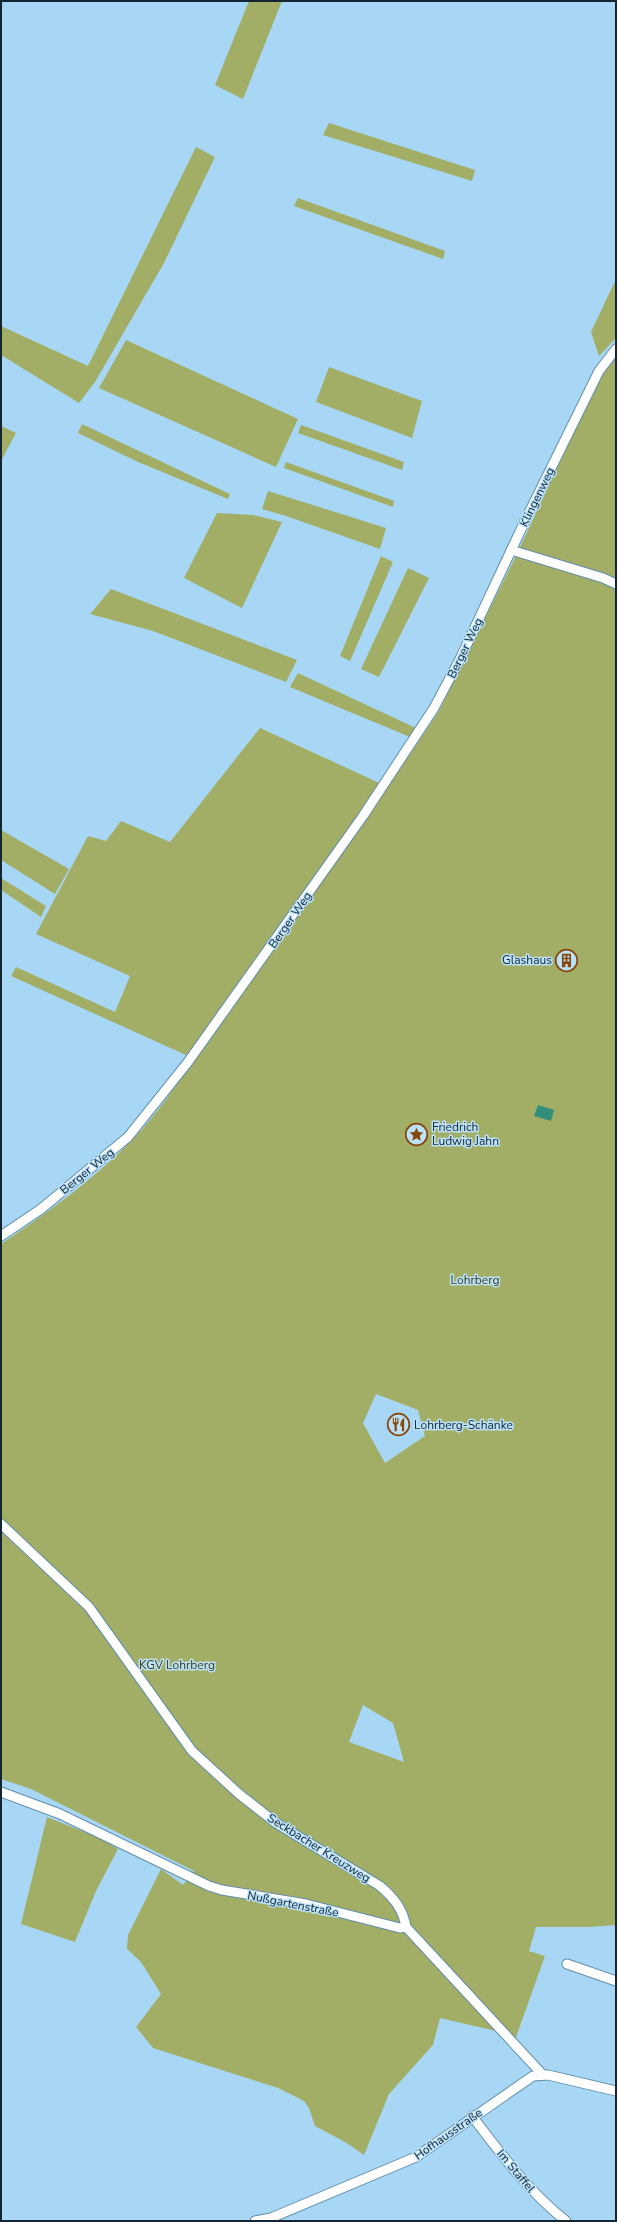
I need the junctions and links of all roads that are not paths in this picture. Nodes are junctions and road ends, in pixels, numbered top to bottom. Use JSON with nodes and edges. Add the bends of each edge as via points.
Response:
{"nodes":[{"id":1,"x":616,"y":349,"type":"edge"},
{"id":2,"x":511,"y":550,"type":"junction"},
{"id":3,"x":616,"y":584,"type":"edge"},
{"id":4,"x":1,"y":1236,"type":"edge"},
{"id":5,"x":1,"y":1524,"type":"edge"},
{"id":6,"x":1,"y":1792,"type":"edge"},
{"id":7,"x":406,"y":1927,"type":"junction"},
{"id":8,"x":567,"y":1964,"type":"dead end"},
{"id":9,"x":616,"y":1981,"type":"edge"},
{"id":10,"x":542,"y":2074,"type":"junction"},
{"id":11,"x":616,"y":2091,"type":"edge"},
{"id":12,"x":472,"y":2116,"type":"junction"},
{"id":13,"x":255,"y":2221,"type":"edge"},
{"id":14,"x":566,"y":2221,"type":"edge"}],
"edges":[{"from":1,"to":2,"type":"street","name":"Klingenweg","via":[[598,371]]},
{"from":2,"to":3,"type":"street"},
{"from":2,"to":4,"type":"street","name":"Berger Weg","via":[[434,708],[363,816],[188,1062],[128,1137],[41,1209]]},
{"from":5,"to":7,"type":"street","name":"Seckbacher Kreuzweg","via":[[89,1607],[192,1751],[239,1794],[276,1823],[380,1886],[395,1899],[402,1910]]},
{"from":6,"to":7,"type":"street","name":"Nußgartenstraße","via":[[60,1814],[209,1886],[306,1904],[400,1928]]},
{"from":7,"to":10,"type":"street"},
{"from":8,"to":9,"type":"street"},
{"from":10,"to":11,"type":"street"},
{"from":10,"to":12,"type":"street","name":"Hofhausstraße","via":[[526,2079]]},
{"from":12,"to":13,"type":"street","name":"Hofhausstraße","via":[[421,2154],[272,2218]]},
{"from":12,"to":14,"type":"street","name":"Im Staffel","via":[[513,2170],[542,2201]]}]}
